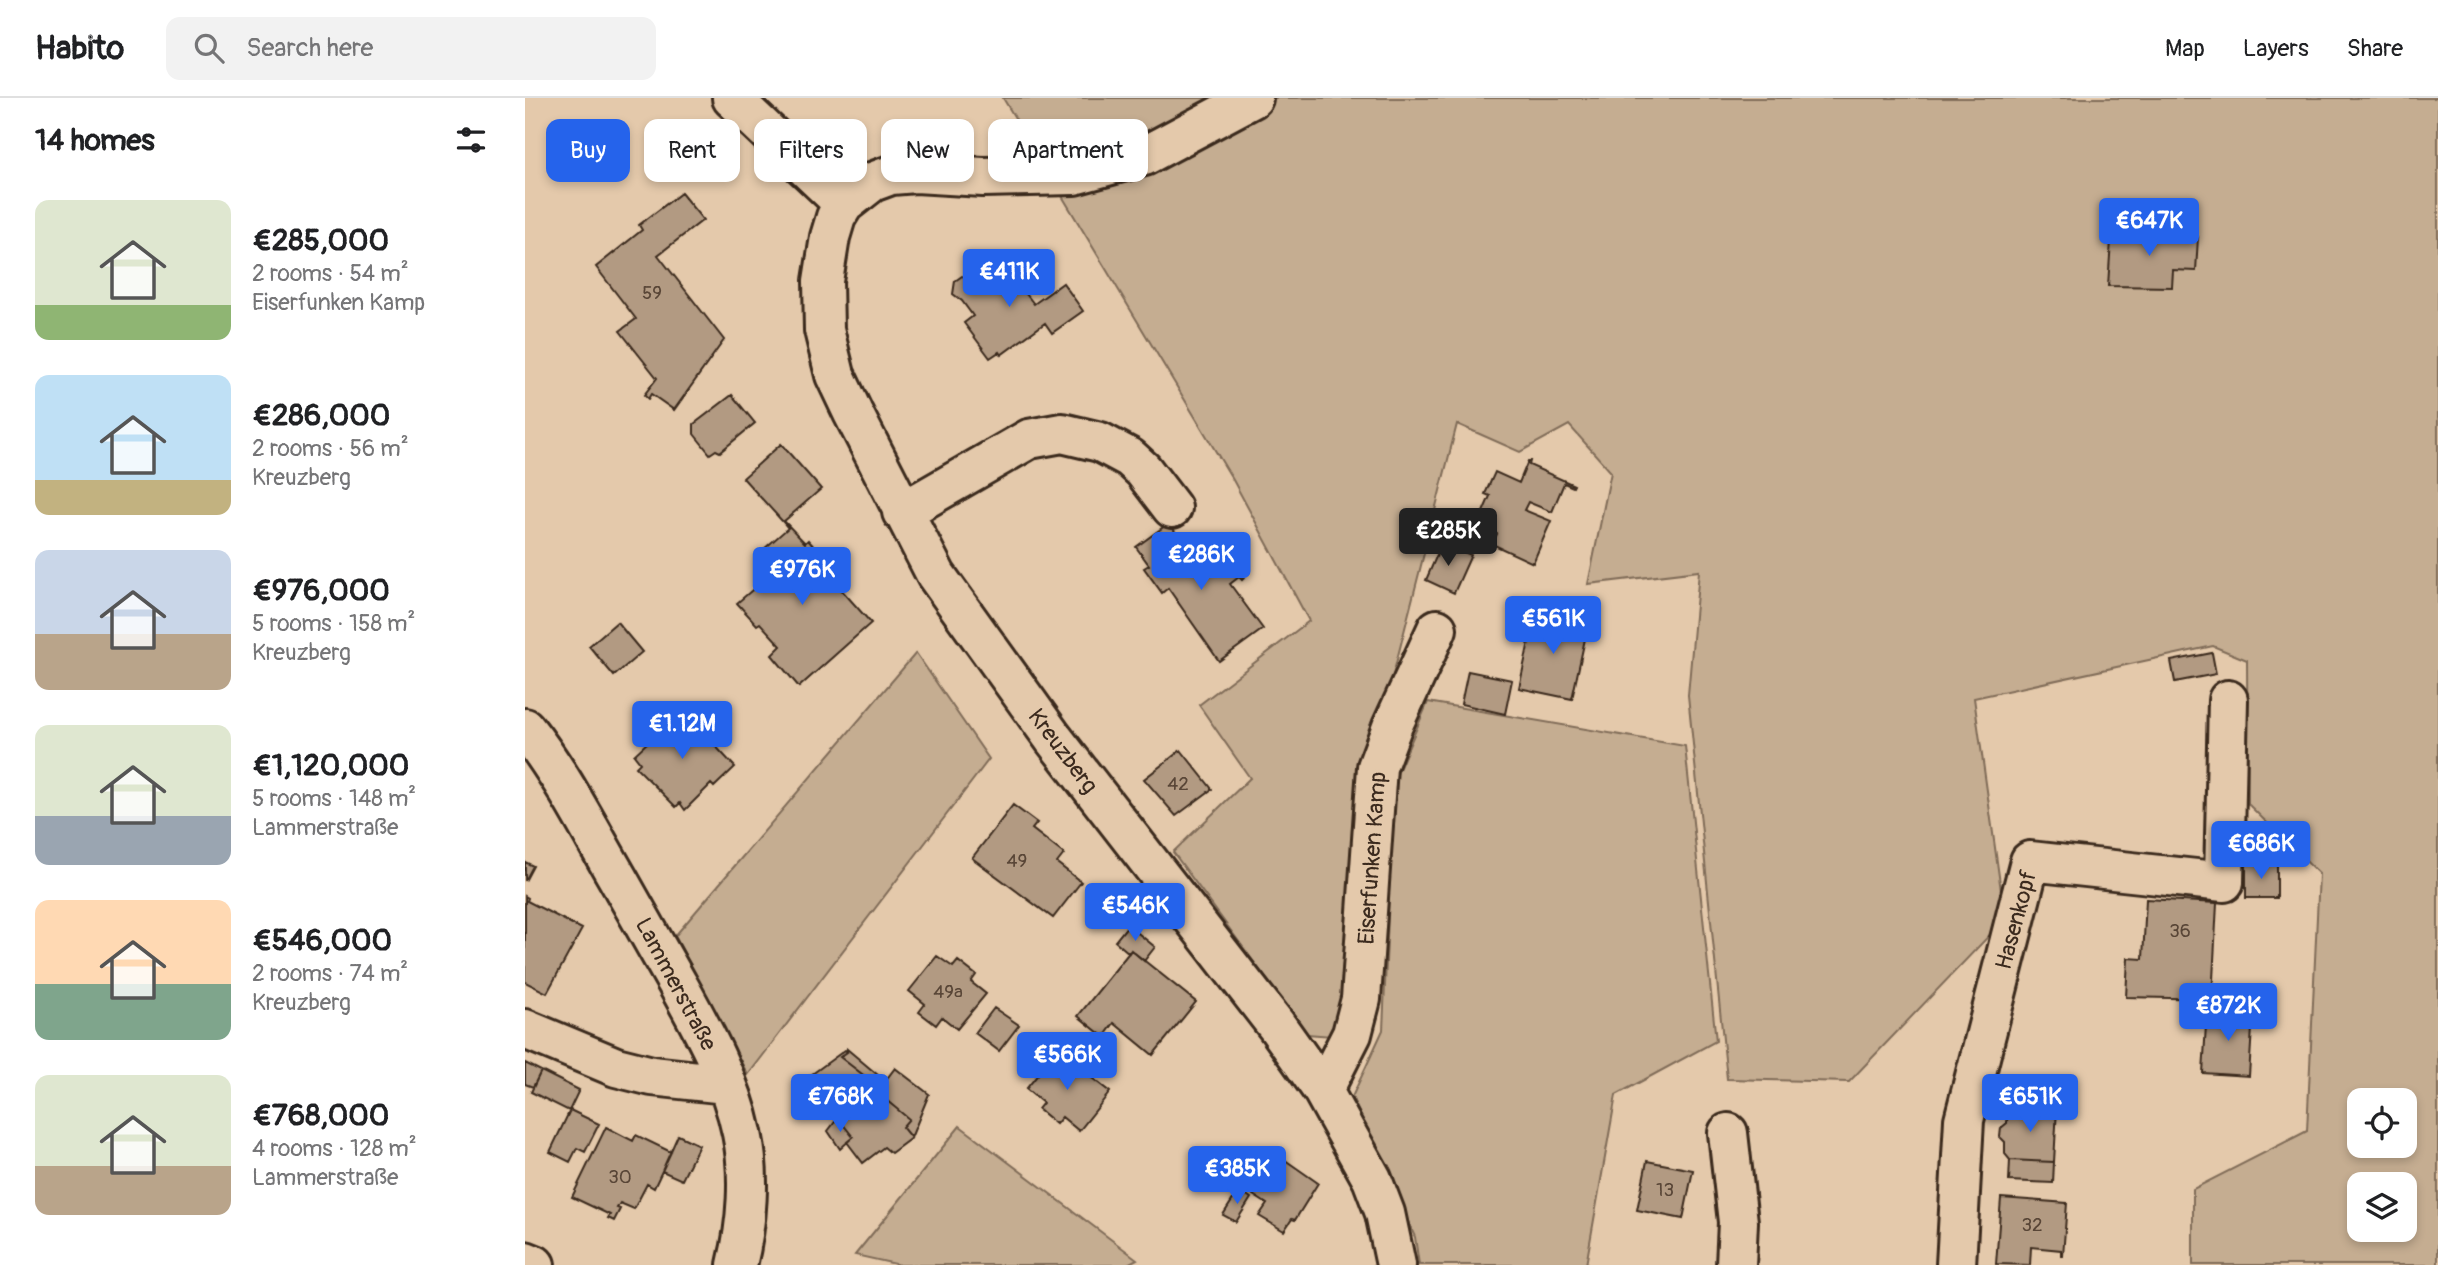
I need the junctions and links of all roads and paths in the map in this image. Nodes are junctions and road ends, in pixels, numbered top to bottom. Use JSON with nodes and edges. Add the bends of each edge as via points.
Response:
{"nodes":[{"id":1,"x":732,"y":98,"type":"edge"},
{"id":2,"x":1253,"y":98,"type":"edge"},
{"id":3,"x":843,"y":204,"type":"junction"},
{"id":4,"x":1172,"y":508,"type":"dead end"},
{"id":5,"x":902,"y":512,"type":"junction"},
{"id":6,"x":1437,"y":629,"type":"dead end"},
{"id":7,"x":2228,"y":700,"type":"dead end"},
{"id":8,"x":525,"y":728,"type":"edge"},
{"id":9,"x":525,"y":1029,"type":"edge"},
{"id":10,"x":726,"y":1084,"type":"junction"},
{"id":11,"x":1323,"y":1091,"type":"junction"},
{"id":12,"x":1728,"y":1133,"type":"dead end"},
{"id":13,"x":525,"y":1261,"type":"edge"},
{"id":14,"x":535,"y":1265,"type":"edge"},
{"id":15,"x":737,"y":1265,"type":"edge"},
{"id":16,"x":1396,"y":1265,"type":"edge"},
{"id":17,"x":1736,"y":1265,"type":"edge"},
{"id":18,"x":1956,"y":1265,"type":"edge"}],
"edges":[{"from":1,"to":3,"type":"street"},
{"from":2,"to":3,"type":"street","via":[[1144,156],[1103,169],[1042,177],[891,175],[872,182]]},
{"from":3,"to":5,"type":"street","name":"Kreuzberg","via":[[825,259],[824,330],[835,375]]},
{"from":4,"to":5,"type":"street","via":[[1130,458],[1100,442],[1062,433],[1029,439]]},
{"from":5,"to":11,"type":"street","name":"Kreuzberg","via":[[936,575],[1052,738]]},
{"from":6,"to":11,"type":"street","name":"Eiserfunken Kamp","via":[[1377,767],[1359,1008],[1352,1034]]},
{"from":7,"to":18,"type":"street","name":"Hasenkopf","via":[[2224,882],[2030,861],[1964,1120]]},
{"from":8,"to":10,"type":"street","name":"Lammerstraße","via":[[574,802],[647,930]]},
{"from":9,"to":10,"type":"street","via":[[616,1067]]},
{"from":10,"to":15,"type":"street","name":"Lammerstraße","via":[[746,1156]]},
{"from":11,"to":16,"type":"street","name":"Kreuzberg","via":[[1372,1179]]},
{"from":12,"to":17,"type":"street","via":[[1738,1222]]},
{"from":13,"to":14,"type":"street"}]}
